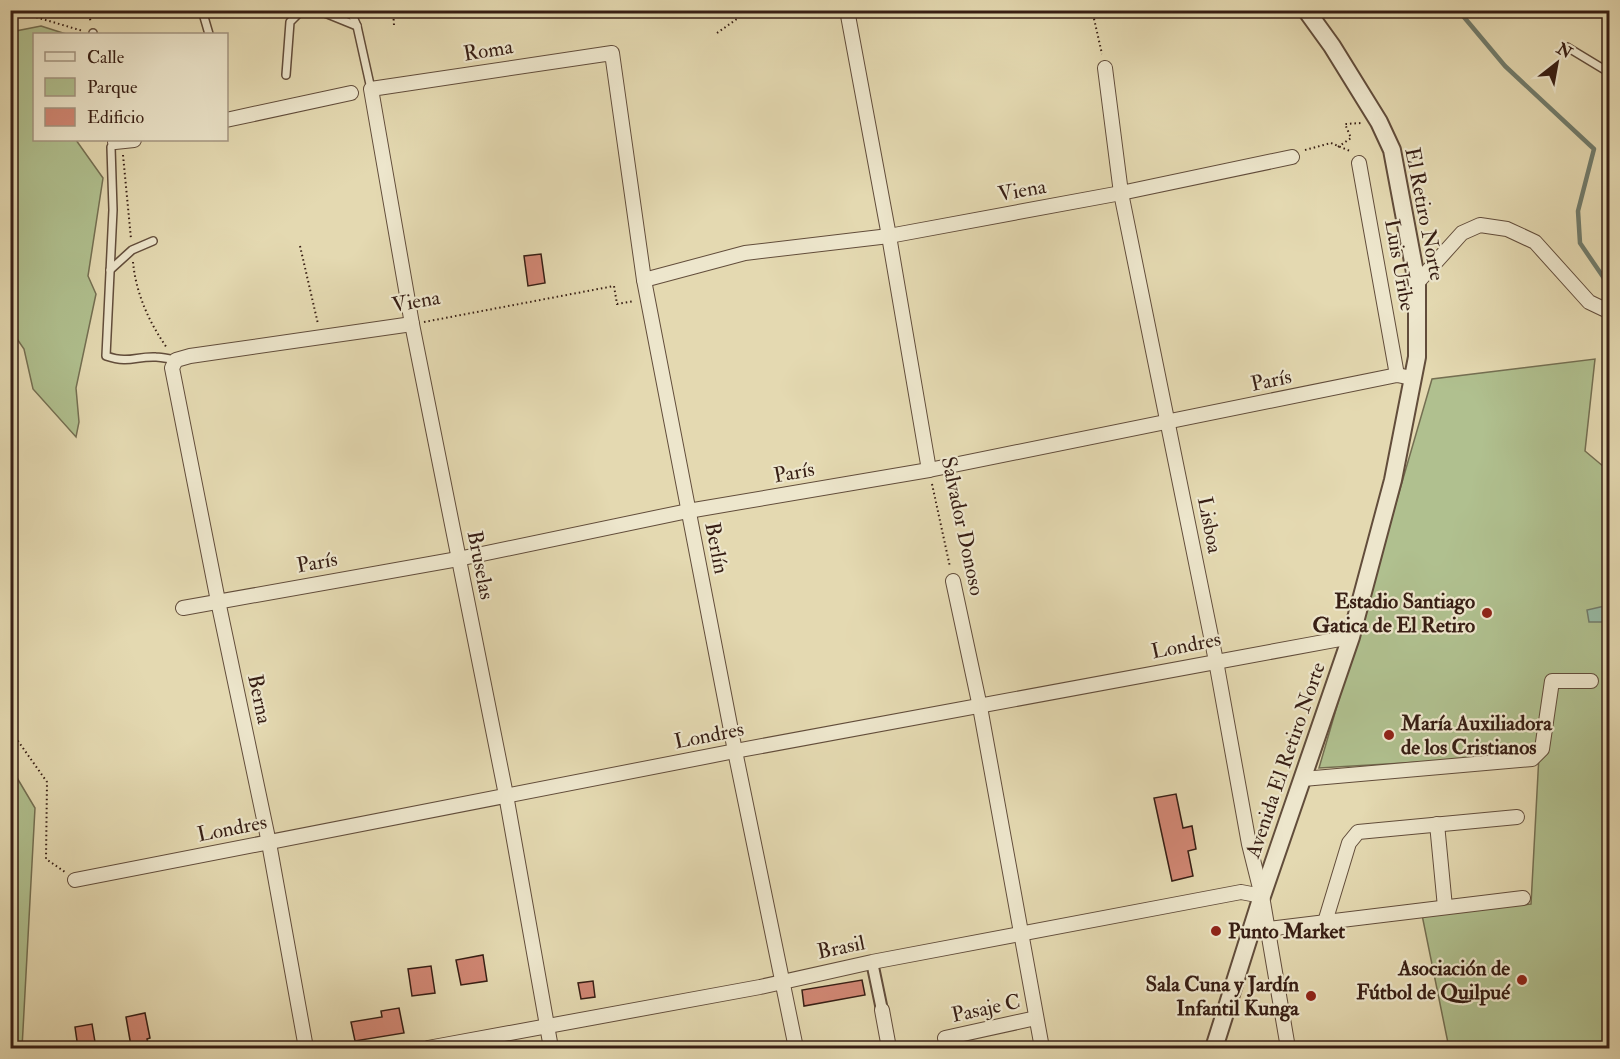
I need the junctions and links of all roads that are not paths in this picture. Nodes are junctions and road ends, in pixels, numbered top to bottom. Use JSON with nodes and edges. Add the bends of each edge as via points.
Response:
{"nodes":[{"id":1,"x":202,"y":10,"type":"edge"},
{"id":2,"x":350,"y":10,"type":"edge"},
{"id":3,"x":847,"y":10,"type":"edge"},
{"id":4,"x":1306,"y":10,"type":"edge"},
{"id":5,"x":357,"y":26,"type":"junction"},
{"id":6,"x":209,"y":33,"type":"edge"},
{"id":7,"x":1567,"y":47,"type":"dead end"},
{"id":8,"x":612,"y":53,"type":"joint"},
{"id":9,"x":1105,"y":68,"type":"road end"},
{"id":10,"x":1610,"y":73,"type":"edge"},
{"id":11,"x":286,"y":75,"type":"dead end"},
{"id":12,"x":371,"y":89,"type":"junction"},
{"id":13,"x":351,"y":93,"type":"dead end"},
{"id":14,"x":228,"y":120,"type":"edge"},
{"id":15,"x":114,"y":141,"type":"edge"},
{"id":16,"x":1292,"y":157,"type":"road end"},
{"id":17,"x":1359,"y":163,"type":"dead end"},
{"id":18,"x":1121,"y":193,"type":"junction"},
{"id":19,"x":889,"y":236,"type":"junction"},
{"id":20,"x":153,"y":241,"type":"dead end"},
{"id":21,"x":110,"y":270,"type":"junction"},
{"id":22,"x":645,"y":280,"type":"junction"},
{"id":23,"x":1417,"y":283,"type":"junction"},
{"id":24,"x":1610,"y":312,"type":"edge"},
{"id":25,"x":412,"y":324,"type":"junction"},
{"id":26,"x":176,"y":360,"type":"junction"},
{"id":27,"x":1404,"y":376,"type":"junction"},
{"id":28,"x":1168,"y":423,"type":"junction"},
{"id":29,"x":929,"y":470,"type":"junction"},
{"id":30,"x":688,"y":511,"type":"junction"},
{"id":31,"x":458,"y":559,"type":"junction"},
{"id":32,"x":953,"y":581,"type":"road end"},
{"id":33,"x":218,"y":601,"type":"junction"},
{"id":34,"x":183,"y":608,"type":"dead end"},
{"id":35,"x":1351,"y":637,"type":"junction"},
{"id":36,"x":1216,"y":661,"type":"junction"},
{"id":37,"x":1591,"y":681,"type":"dead end"},
{"id":38,"x":980,"y":707,"type":"junction"},
{"id":39,"x":735,"y":751,"type":"junction"},
{"id":40,"x":1303,"y":780,"type":"junction"},
{"id":41,"x":506,"y":795,"type":"junction"},
{"id":42,"x":1516,"y":817,"type":"dead end"},
{"id":43,"x":1437,"y":824,"type":"junction"},
{"id":44,"x":269,"y":843,"type":"junction"},
{"id":45,"x":75,"y":879,"type":"road end"},
{"id":46,"x":1262,"y":896,"type":"junction"},
{"id":47,"x":1523,"y":898,"type":"dead end"},
{"id":48,"x":1445,"y":907,"type":"junction"},
{"id":49,"x":1325,"y":922,"type":"junction"},
{"id":50,"x":1268,"y":929,"type":"junction"},
{"id":51,"x":1020,"y":934,"type":"junction"},
{"id":52,"x":872,"y":962,"type":"junction"},
{"id":53,"x":782,"y":981,"type":"junction"},
{"id":54,"x":882,"y":1010,"type":"joint"},
{"id":55,"x":1036,"y":1018,"type":"junction"},
{"id":56,"x":547,"y":1028,"type":"junction"},
{"id":57,"x":946,"y":1043,"type":"edge"},
{"id":58,"x":306,"y":1048,"type":"edge"},
{"id":59,"x":428,"y":1048,"type":"edge"},
{"id":60,"x":551,"y":1048,"type":"edge"},
{"id":61,"x":796,"y":1048,"type":"edge"},
{"id":62,"x":889,"y":1048,"type":"edge"},
{"id":63,"x":1042,"y":1048,"type":"edge"},
{"id":64,"x":1214,"y":1048,"type":"edge"},
{"id":65,"x":1288,"y":1048,"type":"edge"}],
"edges":[{"from":1,"to":6,"type":"lane"},
{"from":2,"to":5,"type":"lane"},
{"from":3,"to":19,"type":"street","name":"Salvador Donoso"},
{"from":4,"to":23,"type":"street","name":"El Retiro Norte","via":[[1332,45],[1392,150]]},
{"from":5,"to":11,"type":"lane","via":[[326,13],[300,12],[290,22]]},
{"from":5,"to":12,"type":"lane"},
{"from":7,"to":10,"type":"lane"},
{"from":8,"to":12,"type":"street","name":"Roma"},
{"from":8,"to":22,"type":"street","name":"Berlín"},
{"from":9,"to":18,"type":"street","name":"Lisboa"},
{"from":12,"to":25,"type":"street","name":"Bruselas"},
{"from":13,"to":14,"type":"street"},
{"from":15,"to":21,"type":"lane"},
{"from":16,"to":18,"type":"street","name":"Viena"},
{"from":17,"to":27,"type":"street","name":"Luis Uribe"},
{"from":18,"to":19,"type":"street","name":"Viena"},
{"from":18,"to":28,"type":"street","name":"Lisboa"},
{"from":19,"to":22,"type":"street","name":"Viena","via":[[745,253]]},
{"from":19,"to":29,"type":"street","name":"Salvador Donoso"},
{"from":20,"to":21,"type":"lane","via":[[132,250]]},
{"from":21,"to":26,"type":"lane","via":[[106,356],[119,360]]},
{"from":22,"to":30,"type":"street","name":"Berlín"},
{"from":23,"to":24,"type":"street","via":[[1462,233],[1480,225],[1507,229],[1535,242],[1590,302]]},
{"from":23,"to":27,"type":"street","name":"El Retiro Norte","via":[[1417,357]]},
{"from":25,"to":26,"type":"street","name":"Viena"},
{"from":25,"to":31,"type":"street","name":"Bruselas"},
{"from":26,"to":33,"type":"street","name":"Berna","via":[[173,379]]},
{"from":27,"to":28,"type":"street","name":"París"},
{"from":27,"to":35,"type":"street","name":"Avenida El Retiro Norte","via":[[1394,480]]},
{"from":28,"to":29,"type":"street","name":"París"},
{"from":28,"to":36,"type":"street","name":"Lisboa"},
{"from":29,"to":30,"type":"street","name":"París"},
{"from":30,"to":31,"type":"street","name":"París"},
{"from":30,"to":39,"type":"street","name":"Berlín"},
{"from":31,"to":33,"type":"street","name":"París"},
{"from":31,"to":41,"type":"street","name":"Bruselas"},
{"from":32,"to":38,"type":"street","name":"Salvador Donoso"},
{"from":33,"to":34,"type":"street","name":"París"},
{"from":33,"to":44,"type":"street","name":"Berna"},
{"from":35,"to":36,"type":"street","name":"Londres"},
{"from":35,"to":40,"type":"street","name":"Avenida El Retiro Norte"},
{"from":36,"to":38,"type":"street","name":"Londres"},
{"from":36,"to":46,"type":"street","name":"Lisboa"},
{"from":37,"to":40,"type":"street","via":[[1552,681],[1542,749],[1532,759]]},
{"from":38,"to":39,"type":"street","name":"Londres"},
{"from":38,"to":51,"type":"street","name":"Salvador Donoso"},
{"from":39,"to":41,"type":"street","name":"Londres"},
{"from":39,"to":53,"type":"street","name":"Berlín"},
{"from":40,"to":46,"type":"street","name":"Avenida El Retiro Norte"},
{"from":41,"to":44,"type":"street","name":"Londres"},
{"from":41,"to":56,"type":"street","name":"Bruselas"},
{"from":42,"to":43,"type":"street"},
{"from":43,"to":48,"type":"street"},
{"from":43,"to":49,"type":"street","via":[[1354,835],[1348,843]]},
{"from":44,"to":45,"type":"street","name":"Londres"},
{"from":44,"to":58,"type":"street","name":"Berna"},
{"from":46,"to":50,"type":"street","name":"Lisboa"},
{"from":46,"to":51,"type":"street","name":"Brasil","via":[[1241,892]]},
{"from":46,"to":64,"type":"street","name":"Avenida El Retiro Norte"},
{"from":47,"to":48,"type":"street"},
{"from":48,"to":49,"type":"street"},
{"from":49,"to":50,"type":"street"},
{"from":50,"to":65,"type":"street","name":"Lisboa"},
{"from":51,"to":52,"type":"street","name":"Brasil"},
{"from":51,"to":55,"type":"street","name":"Salvador Donoso"},
{"from":52,"to":53,"type":"street","name":"Brasil"},
{"from":52,"to":54,"type":"street"},
{"from":53,"to":56,"type":"street","name":"Brasil"},
{"from":53,"to":61,"type":"street","name":"Berlín"},
{"from":54,"to":62,"type":"street"},
{"from":55,"to":57,"type":"street","name":"Pasaje C"},
{"from":55,"to":63,"type":"street","name":"Salvador Donoso"},
{"from":56,"to":59,"type":"street","name":"Brasil"},
{"from":56,"to":60,"type":"street","name":"Bruselas"}]}
